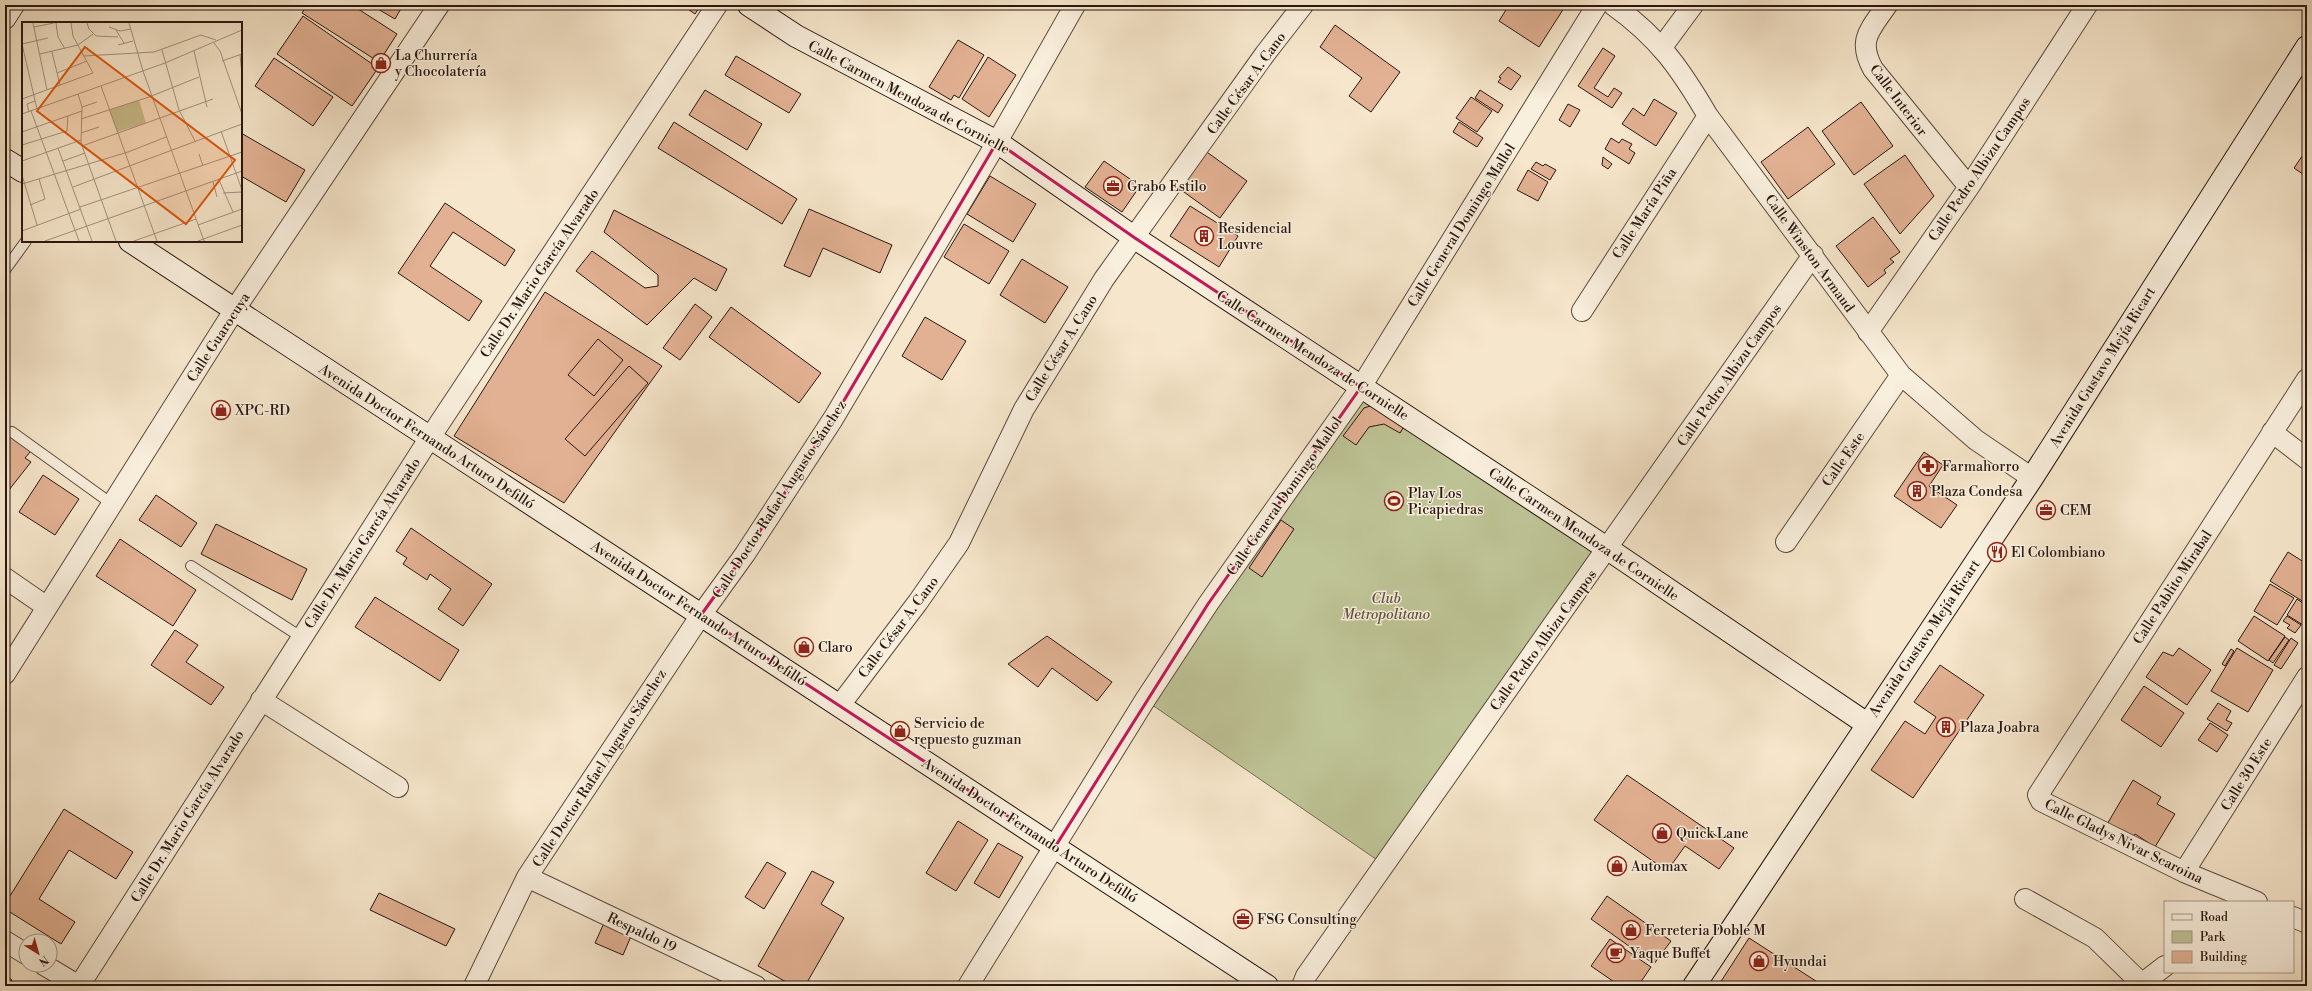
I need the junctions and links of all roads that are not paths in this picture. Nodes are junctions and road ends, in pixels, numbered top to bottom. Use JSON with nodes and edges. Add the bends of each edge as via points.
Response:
{"nodes":[{"id":1,"x":14,"y":5,"type":"edge"},
{"id":2,"x":439,"y":5,"type":"edge"},
{"id":3,"x":717,"y":5,"type":"edge"},
{"id":4,"x":749,"y":5,"type":"edge"},
{"id":5,"x":1075,"y":5,"type":"edge"},
{"id":6,"x":1303,"y":5,"type":"edge"},
{"id":7,"x":1597,"y":5,"type":"edge"},
{"id":8,"x":1613,"y":5,"type":"edge"},
{"id":9,"x":1692,"y":5,"type":"edge"},
{"id":10,"x":1886,"y":5,"type":"edge"},
{"id":11,"x":2087,"y":5,"type":"edge"},
{"id":12,"x":5,"y":18,"type":"edge"},
{"id":13,"x":1662,"y":47,"type":"junction"},
{"id":14,"x":2307,"y":47,"type":"edge"},
{"id":15,"x":1708,"y":116,"type":"junction"},
{"id":16,"x":997,"y":142,"type":"junction"},
{"id":17,"x":5,"y":160,"type":"edge"},
{"id":18,"x":22,"y":170,"type":"edge"},
{"id":19,"x":1969,"y":187,"type":"junction"},
{"id":20,"x":1135,"y":238,"type":"junction"},
{"id":21,"x":25,"y":242,"type":"edge"},
{"id":22,"x":132,"y":242,"type":"edge"},
{"id":23,"x":1813,"y":255,"type":"junction"},
{"id":24,"x":5,"y":270,"type":"edge"},
{"id":25,"x":235,"y":309,"type":"junction"},
{"id":26,"x":1582,"y":311,"type":"dead end"},
{"id":27,"x":1868,"y":332,"type":"junction"},
{"id":28,"x":1900,"y":376,"type":"junction"},
{"id":29,"x":2307,"y":379,"type":"edge"},
{"id":30,"x":1361,"y":387,"type":"junction"},
{"id":31,"x":12,"y":432,"type":"dead end"},
{"id":32,"x":2272,"y":432,"type":"junction"},
{"id":33,"x":429,"y":439,"type":"junction"},
{"id":34,"x":2307,"y":459,"type":"edge"},
{"id":35,"x":2032,"y":478,"type":"junction"},
{"id":36,"x":112,"y":504,"type":"junction"},
{"id":37,"x":1786,"y":542,"type":"dead end"},
{"id":38,"x":1608,"y":549,"type":"junction"},
{"id":39,"x":191,"y":566,"type":"dead end"},
{"id":40,"x":5,"y":578,"type":"edge"},
{"id":41,"x":47,"y":607,"type":"junction"},
{"id":42,"x":701,"y":615,"type":"junction"},
{"id":43,"x":301,"y":637,"type":"junction"},
{"id":44,"x":5,"y":674,"type":"edge"},
{"id":45,"x":2307,"y":676,"type":"edge"},
{"id":46,"x":261,"y":700,"type":"junction"},
{"id":47,"x":840,"y":705,"type":"junction"},
{"id":48,"x":1867,"y":724,"type":"junction"},
{"id":49,"x":398,"y":787,"type":"dead end"},
{"id":50,"x":2038,"y":795,"type":"joint"},
{"id":51,"x":1055,"y":847,"type":"junction"},
{"id":52,"x":2184,"y":872,"type":"junction"},
{"id":53,"x":527,"y":877,"type":"junction"},
{"id":54,"x":2024,"y":899,"type":"dead end"},
{"id":55,"x":2251,"y":901,"type":"edge"},
{"id":56,"x":2294,"y":917,"type":"edge"},
{"id":57,"x":2307,"y":923,"type":"edge"},
{"id":58,"x":5,"y":942,"type":"edge"},
{"id":59,"x":18,"y":949,"type":"edge"},
{"id":60,"x":2164,"y":967,"type":"edge"},
{"id":61,"x":57,"y":973,"type":"edge"},
{"id":62,"x":2140,"y":985,"type":"edge"},
{"id":63,"x":79,"y":986,"type":"edge"},
{"id":64,"x":474,"y":986,"type":"edge"},
{"id":65,"x":756,"y":986,"type":"edge"},
{"id":66,"x":968,"y":986,"type":"edge"},
{"id":67,"x":1267,"y":986,"type":"edge"},
{"id":68,"x":1302,"y":986,"type":"edge"},
{"id":69,"x":1694,"y":986,"type":"edge"}],
"edges":[{"from":1,"to":12,"type":"street"},
{"from":2,"to":25,"type":"street","name":"Calle Guarocuya"},
{"from":3,"to":33,"type":"street","name":"Calle Dr. Mario García Alvarado"},
{"from":4,"to":16,"type":"street","name":"Calle Carmen Mendoza de Cornielle","via":[[796,36]]},
{"from":5,"to":16,"type":"street","name":"Calle Doctor Rafael Augusto Sánchez"},
{"from":6,"to":20,"type":"street","name":"Calle César A. Cano","via":[[1265,54]]},
{"from":7,"to":30,"type":"street","name":"Calle General Domingo Mallol"},
{"from":8,"to":13,"type":"street","name":"Calle Winston Armaud","via":[[1636,21]]},
{"from":9,"to":13,"type":"street"},
{"from":10,"to":19,"type":"street","name":"Calle Interior","via":[[1869,31],[1865,55],[1873,69]]},
{"from":11,"to":19,"type":"street","name":"Calle Pedro Albizu Campos"},
{"from":13,"to":15,"type":"street","name":"Calle Winston Armaud","via":[[1686,78]]},
{"from":14,"to":35,"type":"street","name":"Avenida Gustavo Mejía Ricart"},
{"from":15,"to":23,"type":"street","name":"Calle Winston Armaud"},
{"from":15,"to":26,"type":"street","name":"Calle María Piña"},
{"from":16,"to":20,"type":"street","name":"Calle Carmen Mendoza de Cornielle"},
{"from":16,"to":42,"type":"street","name":"Calle Doctor Rafael Augusto Sánchez","via":[[833,419],[745,554]]},
{"from":17,"to":18,"type":"street"},
{"from":19,"to":27,"type":"street","name":"Calle Pedro Albizu Campos"},
{"from":20,"to":30,"type":"street","name":"Calle Carmen Mendoza de Cornielle"},
{"from":20,"to":47,"type":"street","name":"Calle César A. Cano","via":[[1104,278],[1024,409],[959,543],[946,564]]},
{"from":21,"to":24,"type":"lane"},
{"from":22,"to":25,"type":"street","name":"Avenida Doctor Fernando Arturo Defilló"},
{"from":23,"to":27,"type":"street","name":"Calle Winston Armaud"},
{"from":23,"to":38,"type":"street","name":"Calle Pedro Albizu Campos"},
{"from":25,"to":33,"type":"street","name":"Avenida Doctor Fernando Arturo Defilló"},
{"from":25,"to":36,"type":"street","name":"Calle Guarocuya"},
{"from":27,"to":28,"type":"street","name":"Calle Winston Armaud"},
{"from":28,"to":35,"type":"street","name":"Calle Winston Armaud","via":[[1976,440]]},
{"from":28,"to":37,"type":"street","name":"Calle Este"},
{"from":29,"to":32,"type":"street","name":"Calle Pablito Mirabal"},
{"from":30,"to":38,"type":"street","name":"Calle Carmen Mendoza de Cornielle"},
{"from":30,"to":51,"type":"street","name":"Calle General Domingo Mallol","via":[[1208,604],[1145,700]]},
{"from":31,"to":36,"type":"lane"},
{"from":32,"to":34,"type":"street"},
{"from":32,"to":50,"type":"street","name":"Calle Pablito Mirabal"},
{"from":33,"to":42,"type":"street","name":"Avenida Doctor Fernando Arturo Defilló"},
{"from":33,"to":43,"type":"street","name":"Calle Dr. Mario García Alvarado"},
{"from":35,"to":48,"type":"street","name":"Avenida Gustavo Mejía Ricart"},
{"from":36,"to":41,"type":"street","name":"Calle Guarocuya"},
{"from":38,"to":48,"type":"street","name":"Calle Carmen Mendoza de Cornielle"},
{"from":38,"to":68,"type":"street","name":"Calle Pedro Albizu Campos","via":[[1383,864],[1306,976]]},
{"from":39,"to":43,"type":"lane"},
{"from":40,"to":41,"type":"street"},
{"from":41,"to":44,"type":"street","name":"Calle Guarocuya"},
{"from":42,"to":47,"type":"street","name":"Avenida Doctor Fernando Arturo Defilló"},
{"from":42,"to":53,"type":"street","name":"Calle Doctor Rafael Augusto Sánchez"},
{"from":43,"to":46,"type":"street","name":"Calle Dr. Mario García Alvarado"},
{"from":45,"to":52,"type":"street","name":"Calle 30 Este"},
{"from":46,"to":49,"type":"street"},
{"from":46,"to":63,"type":"street","name":"Calle Dr. Mario García Alvarado"},
{"from":47,"to":51,"type":"street","name":"Avenida Doctor Fernando Arturo Defilló"},
{"from":48,"to":69,"type":"street","name":"Avenida Gustavo Mejía Ricart"},
{"from":50,"to":52,"type":"street","name":"Calle Gladys Nivar Scaroina","via":[[2041,801]]},
{"from":51,"to":66,"type":"street","name":"Calle General Domingo Mallol"},
{"from":51,"to":67,"type":"street","name":"Avenida Doctor Fernando Arturo Defilló"},
{"from":52,"to":55,"type":"street","name":"Calle Gladys Nivar Scaroina"},
{"from":53,"to":64,"type":"street","name":"Calle Doctor Rafael Augusto Sánchez"},
{"from":53,"to":65,"type":"street","name":"Respaldo 19"},
{"from":54,"to":62,"type":"street","via":[[2095,938]]},
{"from":56,"to":57,"type":"street"},
{"from":58,"to":59,"type":"street"},
{"from":60,"to":62,"type":"street"},
{"from":61,"to":63,"type":"street"}]}
